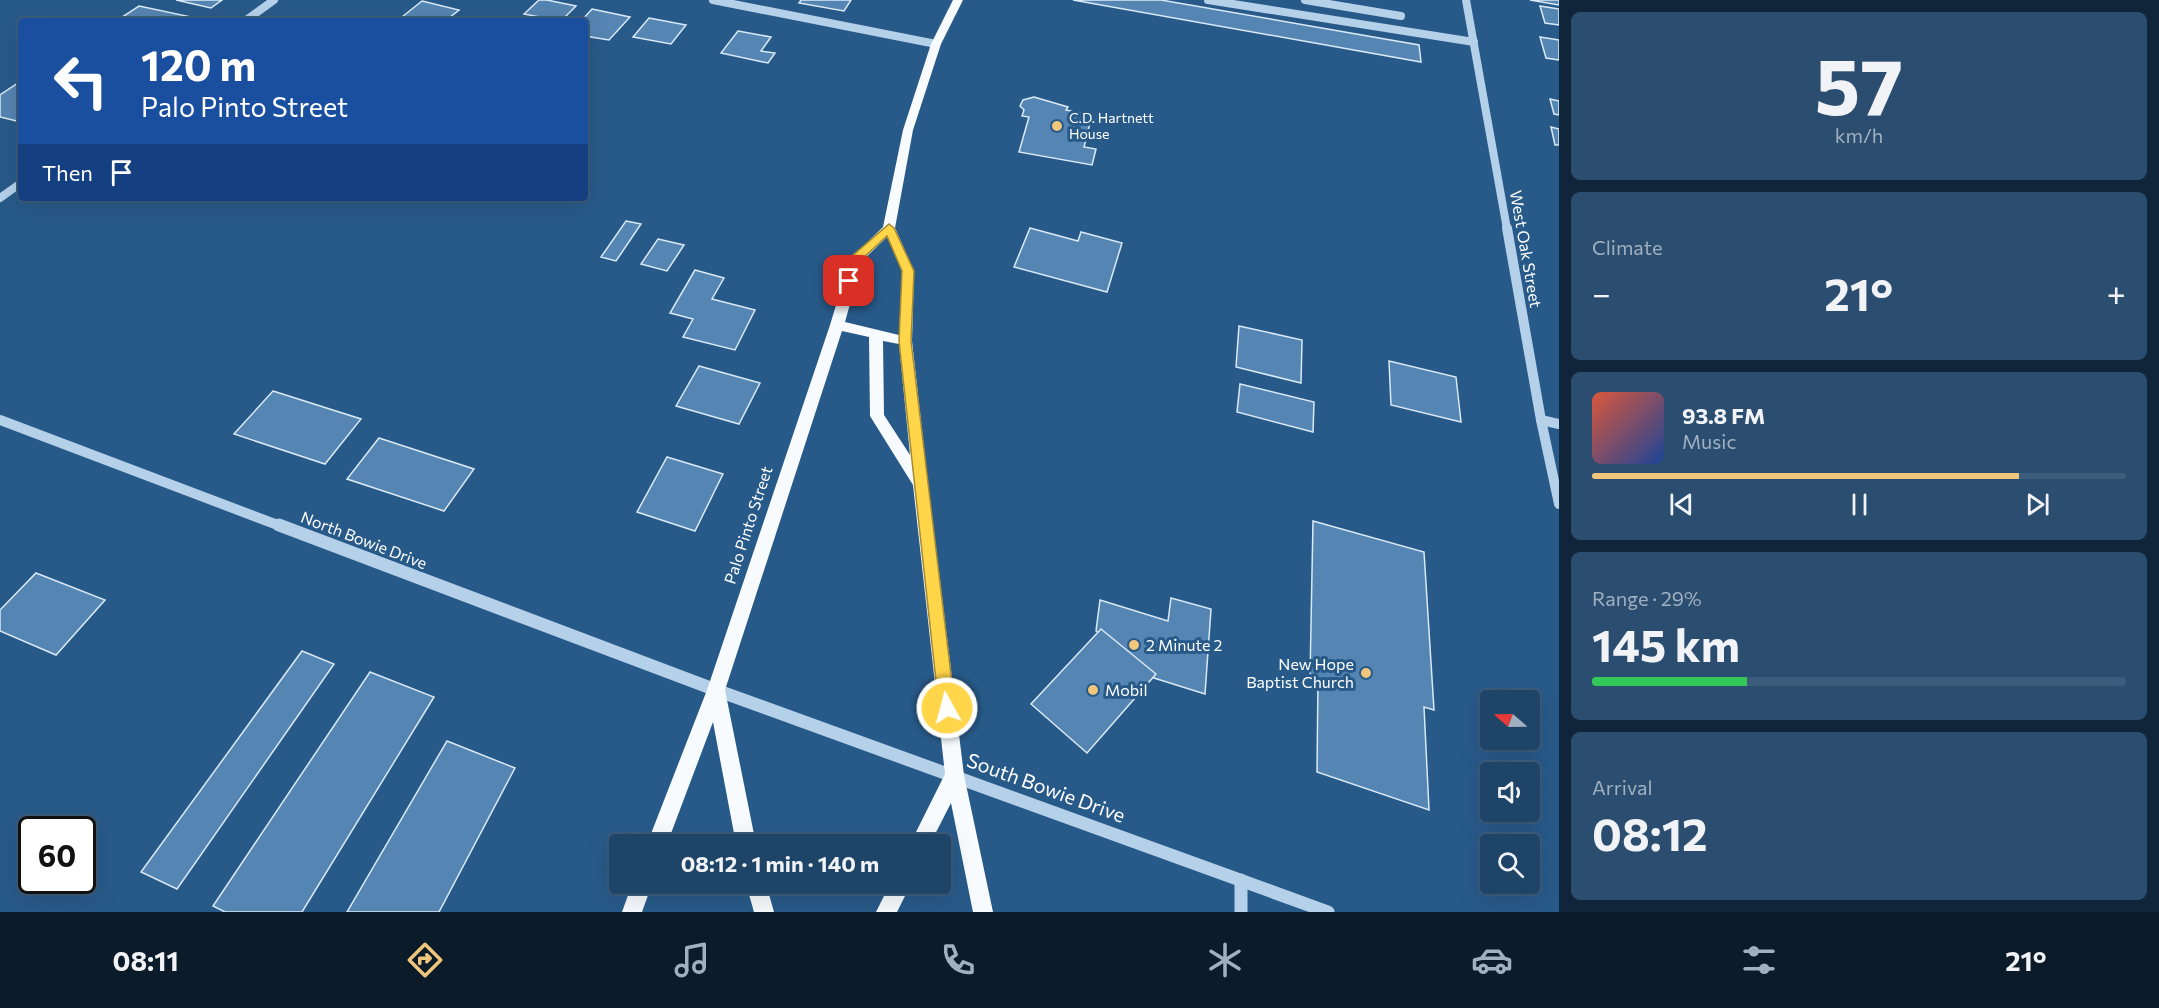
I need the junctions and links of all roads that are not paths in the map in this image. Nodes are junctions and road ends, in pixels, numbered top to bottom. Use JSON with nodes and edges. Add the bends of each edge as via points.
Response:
{"nodes":[{"id":1,"x":274,"y":0,"type":"edge"},
{"id":2,"x":713,"y":0,"type":"edge"},
{"id":3,"x":958,"y":0,"type":"edge"},
{"id":4,"x":1208,"y":0,"type":"edge"},
{"id":5,"x":1305,"y":0,"type":"edge"},
{"id":6,"x":1466,"y":0,"type":"edge"},
{"id":7,"x":1401,"y":16,"type":"dead end"},
{"id":8,"x":249,"y":18,"type":"edge"},
{"id":9,"x":1474,"y":42,"type":"junction"},
{"id":10,"x":936,"y":44,"type":"junction"},
{"id":11,"x":18,"y":185,"type":"edge"},
{"id":12,"x":0,"y":198,"type":"edge"},
{"id":13,"x":889,"y":228,"type":"junction"},
{"id":14,"x":837,"y":326,"type":"junction"},
{"id":15,"x":876,"y":334,"type":"junction"},
{"id":16,"x":905,"y":341,"type":"junction"},
{"id":17,"x":0,"y":420,"type":"edge"},
{"id":18,"x":1541,"y":420,"type":"junction"},
{"id":19,"x":1559,"y":424,"type":"edge"},
{"id":20,"x":920,"y":483,"type":"junction"},
{"id":21,"x":1559,"y":504,"type":"edge"},
{"id":22,"x":716,"y":690,"type":"junction"},
{"id":23,"x":955,"y":775,"type":"junction"},
{"id":24,"x":661,"y":834,"type":"edge"},
{"id":25,"x":744,"y":834,"type":"edge"},
{"id":26,"x":925,"y":834,"type":"edge"},
{"id":27,"x":1240,"y":880,"type":"junction"},
{"id":28,"x":638,"y":894,"type":"edge"},
{"id":29,"x":759,"y":894,"type":"edge"},
{"id":30,"x":896,"y":894,"type":"edge"},
{"id":31,"x":632,"y":912,"type":"edge"},
{"id":32,"x":764,"y":912,"type":"edge"},
{"id":33,"x":886,"y":912,"type":"edge"},
{"id":34,"x":983,"y":912,"type":"edge"},
{"id":35,"x":1241,"y":912,"type":"edge"},
{"id":36,"x":1329,"y":912,"type":"edge"}],
"edges":[{"from":1,"to":8,"type":"street"},
{"from":2,"to":10,"type":"street"},
{"from":3,"to":10,"type":"main road"},
{"from":4,"to":9,"type":"street"},
{"from":5,"to":7,"type":"street"},
{"from":6,"to":9,"type":"street","name":"West Oak Street"},
{"from":9,"to":18,"type":"street","name":"West Oak Street"},
{"from":10,"to":13,"type":"main road","via":[[908,130]]},
{"from":11,"to":12,"type":"street"},
{"from":13,"to":14,"type":"main road","name":"Palo Pinto Street","via":[[856,259]]},
{"from":13,"to":16,"type":"main road","via":[[908,271]]},
{"from":14,"to":15,"type":"main road"},
{"from":14,"to":22,"type":"main road","name":"Palo Pinto Street"},
{"from":15,"to":16,"type":"main road"},
{"from":15,"to":20,"type":"main road","via":[[877,416]]},
{"from":16,"to":20,"type":"main road"},
{"from":17,"to":22,"type":"street","name":"North Bowie Drive"},
{"from":18,"to":19,"type":"street"},
{"from":18,"to":21,"type":"street","name":"West Oak Street"},
{"from":20,"to":23,"type":"main road"},
{"from":22,"to":23,"type":"street","name":"South Bowie Drive"},
{"from":22,"to":24,"type":"main road","name":"Palo Pinto Street"},
{"from":22,"to":25,"type":"main road"},
{"from":23,"to":26,"type":"main road"},
{"from":23,"to":27,"type":"street","name":"South Bowie Drive"},
{"from":23,"to":34,"type":"main road"},
{"from":27,"to":35,"type":"street"},
{"from":27,"to":36,"type":"street","name":"South Bowie Drive"},
{"from":28,"to":31,"type":"main road"},
{"from":29,"to":32,"type":"main road"},
{"from":30,"to":33,"type":"main road"}]}
